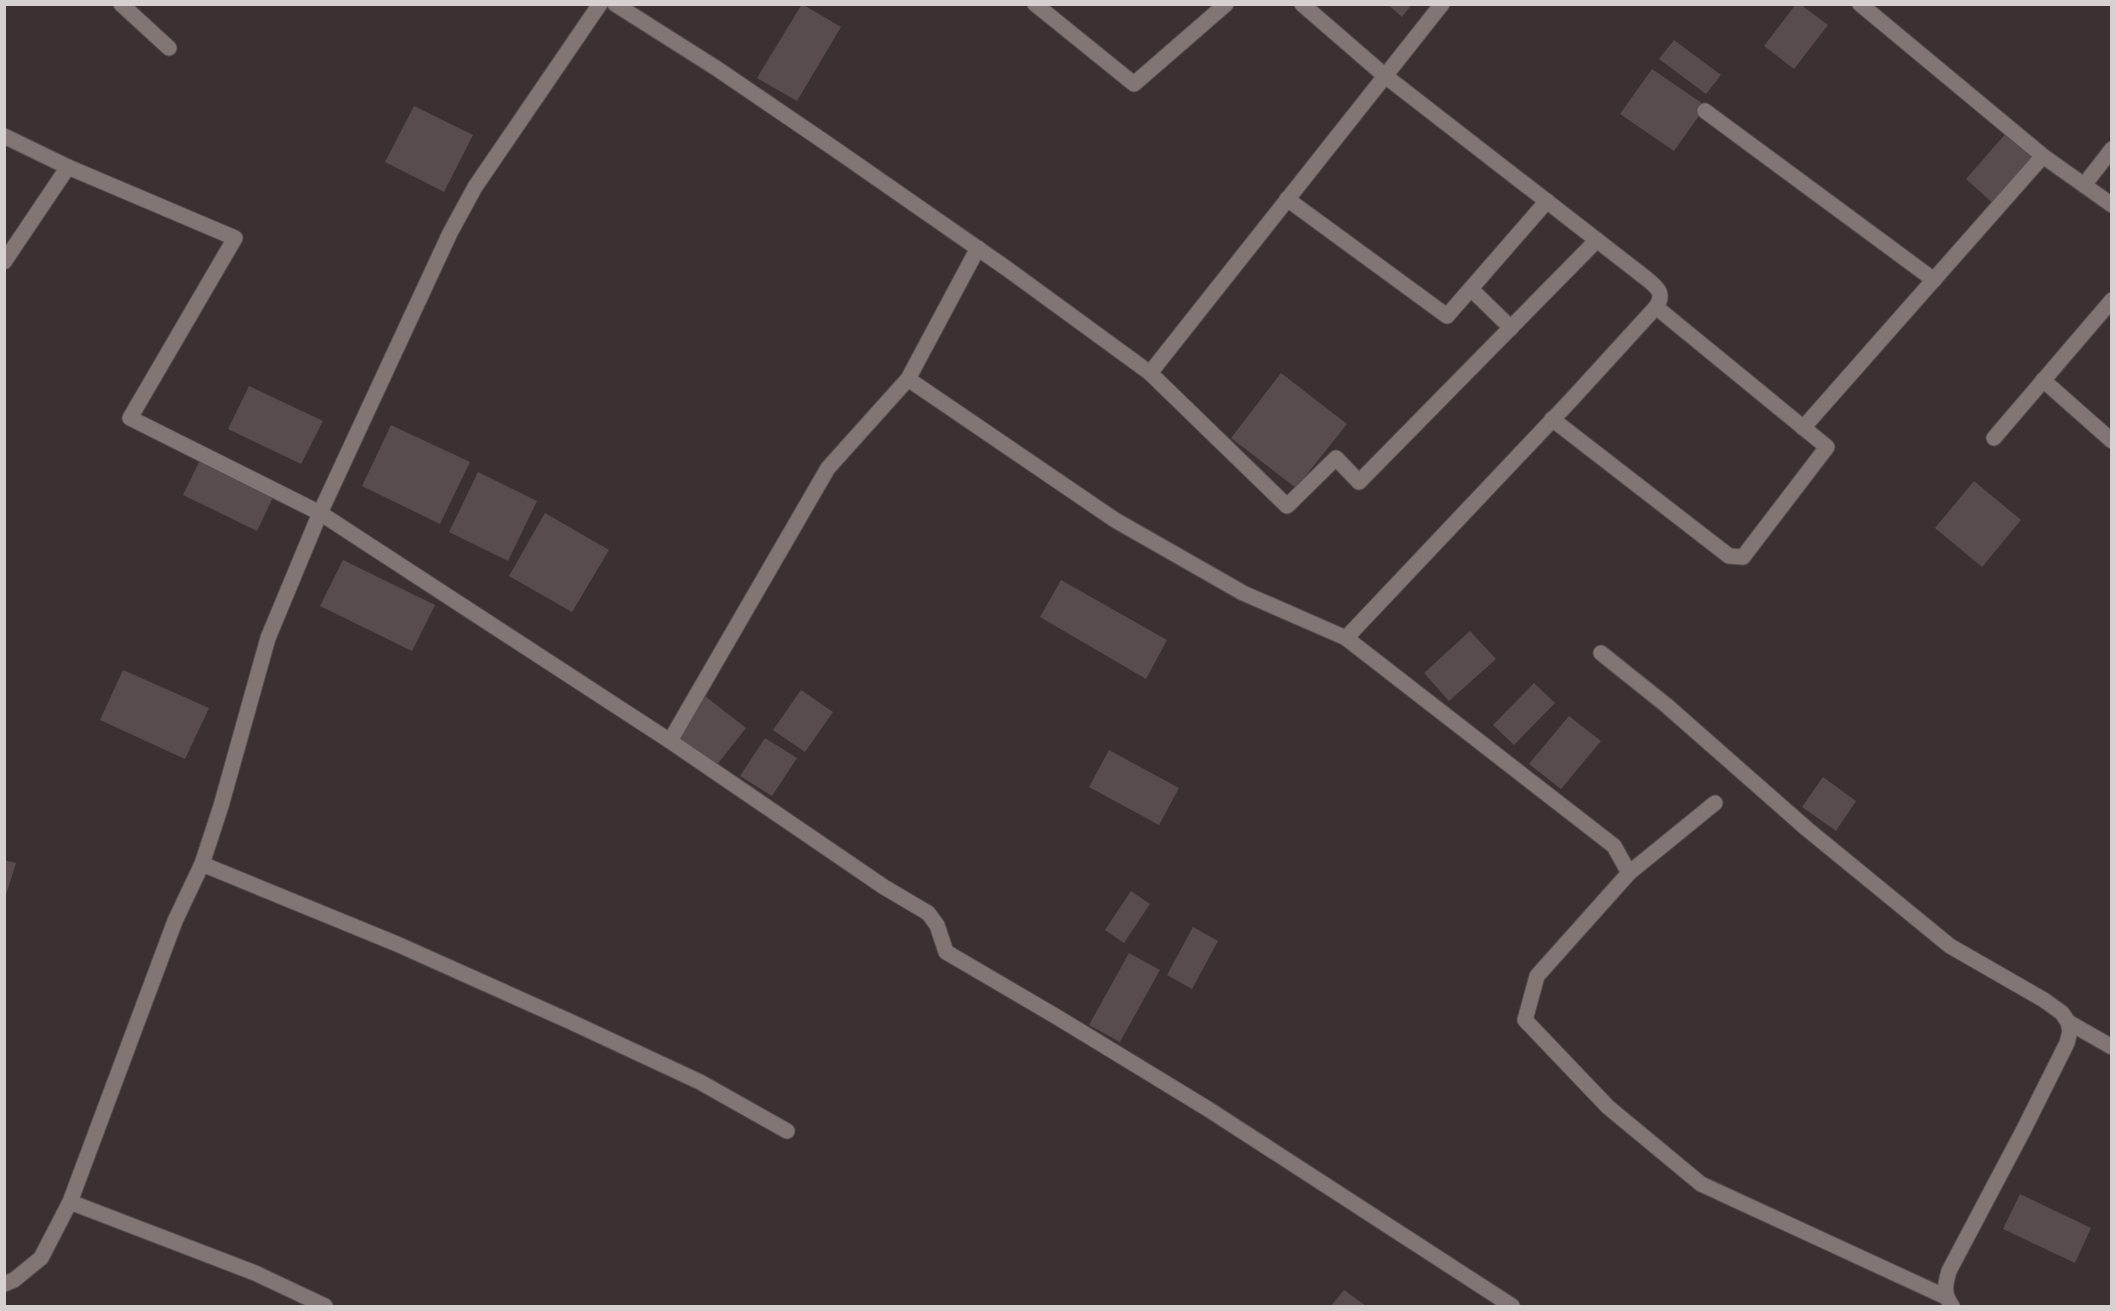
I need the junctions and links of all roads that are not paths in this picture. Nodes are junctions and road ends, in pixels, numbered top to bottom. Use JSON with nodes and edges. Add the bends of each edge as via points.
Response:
{"nodes":[{"id":1,"x":121,"y":4,"type":"edge"},
{"id":2,"x":600,"y":4,"type":"edge"},
{"id":3,"x":615,"y":4,"type":"edge"},
{"id":4,"x":1035,"y":4,"type":"edge"},
{"id":5,"x":1226,"y":4,"type":"edge"},
{"id":6,"x":1302,"y":4,"type":"edge"},
{"id":7,"x":1442,"y":4,"type":"edge"},
{"id":8,"x":1860,"y":4,"type":"edge"},
{"id":9,"x":169,"y":48,"type":"dead end"},
{"id":10,"x":1384,"y":75,"type":"junction"},
{"id":11,"x":1705,"y":111,"type":"dead end"},
{"id":12,"x":4,"y":136,"type":"edge"},
{"id":13,"x":2112,"y":149,"type":"edge"},
{"id":14,"x":2043,"y":156,"type":"junction"},
{"id":15,"x":68,"y":167,"type":"junction"},
{"id":16,"x":2084,"y":185,"type":"junction"},
{"id":17,"x":1287,"y":199,"type":"junction"},
{"id":18,"x":1547,"y":201,"type":"junction"},
{"id":19,"x":2112,"y":206,"type":"edge"},
{"id":20,"x":1598,"y":240,"type":"junction"},
{"id":21,"x":978,"y":248,"type":"junction"},
{"id":22,"x":4,"y":262,"type":"edge"},
{"id":23,"x":1934,"y":280,"type":"junction"},
{"id":24,"x":1471,"y":289,"type":"junction"},
{"id":25,"x":2112,"y":300,"type":"edge"},
{"id":26,"x":1656,"y":307,"type":"junction"},
{"id":27,"x":1511,"y":328,"type":"junction"},
{"id":28,"x":1150,"y":373,"type":"junction"},
{"id":29,"x":908,"y":379,"type":"junction"},
{"id":30,"x":2043,"y":380,"type":"junction"},
{"id":31,"x":1552,"y":420,"type":"junction"},
{"id":32,"x":1803,"y":428,"type":"junction"},
{"id":33,"x":1994,"y":438,"type":"dead end"},
{"id":34,"x":2112,"y":441,"type":"edge"},
{"id":35,"x":320,"y":513,"type":"junction"},
{"id":36,"x":1346,"y":638,"type":"junction"},
{"id":37,"x":1601,"y":653,"type":"dead end"},
{"id":38,"x":670,"y":741,"type":"junction"},
{"id":39,"x":1715,"y":803,"type":"dead end"},
{"id":40,"x":202,"y":864,"type":"junction"},
{"id":41,"x":1629,"y":873,"type":"junction"},
{"id":42,"x":2068,"y":1022,"type":"junction"},
{"id":43,"x":2112,"y":1047,"type":"edge"},
{"id":44,"x":787,"y":1131,"type":"dead end"},
{"id":45,"x":70,"y":1202,"type":"junction"},
{"id":46,"x":4,"y":1284,"type":"edge"},
{"id":47,"x":1949,"y":1302,"type":"edge"},
{"id":48,"x":325,"y":1306,"type":"edge"},
{"id":49,"x":1512,"y":1306,"type":"edge"}],
"edges":[{"from":1,"to":9,"type":"street"},
{"from":2,"to":35,"type":"street","via":[[475,187]]},
{"from":3,"to":21,"type":"street"},
{"from":4,"to":5,"type":"street","via":[[1134,84]]},
{"from":6,"to":10,"type":"street"},
{"from":7,"to":10,"type":"street"},
{"from":8,"to":14,"type":"street"},
{"from":10,"to":17,"type":"street"},
{"from":10,"to":18,"type":"street"},
{"from":11,"to":23,"type":"street"},
{"from":12,"to":15,"type":"street"},
{"from":13,"to":16,"type":"street"},
{"from":14,"to":16,"type":"street"},
{"from":14,"to":23,"type":"street"},
{"from":15,"to":22,"type":"street"},
{"from":15,"to":35,"type":"street","via":[[235,238],[130,418]]},
{"from":16,"to":19,"type":"street"},
{"from":17,"to":24,"type":"street","via":[[1447,316]]},
{"from":17,"to":28,"type":"street"},
{"from":18,"to":20,"type":"street"},
{"from":18,"to":24,"type":"street"},
{"from":20,"to":26,"type":"street","via":[[1658,288],[1661,300]]},
{"from":20,"to":27,"type":"street"},
{"from":21,"to":28,"type":"street"},
{"from":21,"to":29,"type":"street"},
{"from":23,"to":32,"type":"street"},
{"from":24,"to":27,"type":"street"},
{"from":25,"to":30,"type":"street"},
{"from":26,"to":31,"type":"street"},
{"from":26,"to":32,"type":"street"},
{"from":27,"to":28,"type":"street","via":[[1359,482],[1336,458],[1287,506]]},
{"from":29,"to":36,"type":"street","via":[[1115,520],[1243,593]]},
{"from":29,"to":38,"type":"street","via":[[828,468]]},
{"from":30,"to":33,"type":"street"},
{"from":30,"to":34,"type":"street"},
{"from":31,"to":32,"type":"street","via":[[1729,556],[1743,557],[1827,447]]},
{"from":31,"to":36,"type":"street"},
{"from":35,"to":38,"type":"street"},
{"from":35,"to":40,"type":"street","via":[[268,638]]},
{"from":36,"to":41,"type":"street","via":[[1614,846]]},
{"from":37,"to":42,"type":"street","via":[[1950,946],[2044,1000]]},
{"from":38,"to":49,"type":"street","via":[[928,913],[937,925],[946,952],[1208,1109]]},
{"from":39,"to":41,"type":"street"},
{"from":40,"to":44,"type":"street","via":[[397,944],[569,1021],[700,1082]]},
{"from":40,"to":45,"type":"street","via":[[175,921]]},
{"from":41,"to":47,"type":"street","via":[[1537,976],[1526,1020],[1608,1107],[1701,1184]]},
{"from":42,"to":43,"type":"street"},
{"from":42,"to":47,"type":"street","via":[[2067,1043],[1950,1271],[1945,1285]]},
{"from":45,"to":46,"type":"street","via":[[41,1258]]},
{"from":45,"to":48,"type":"street","via":[[255,1273]]}]}
